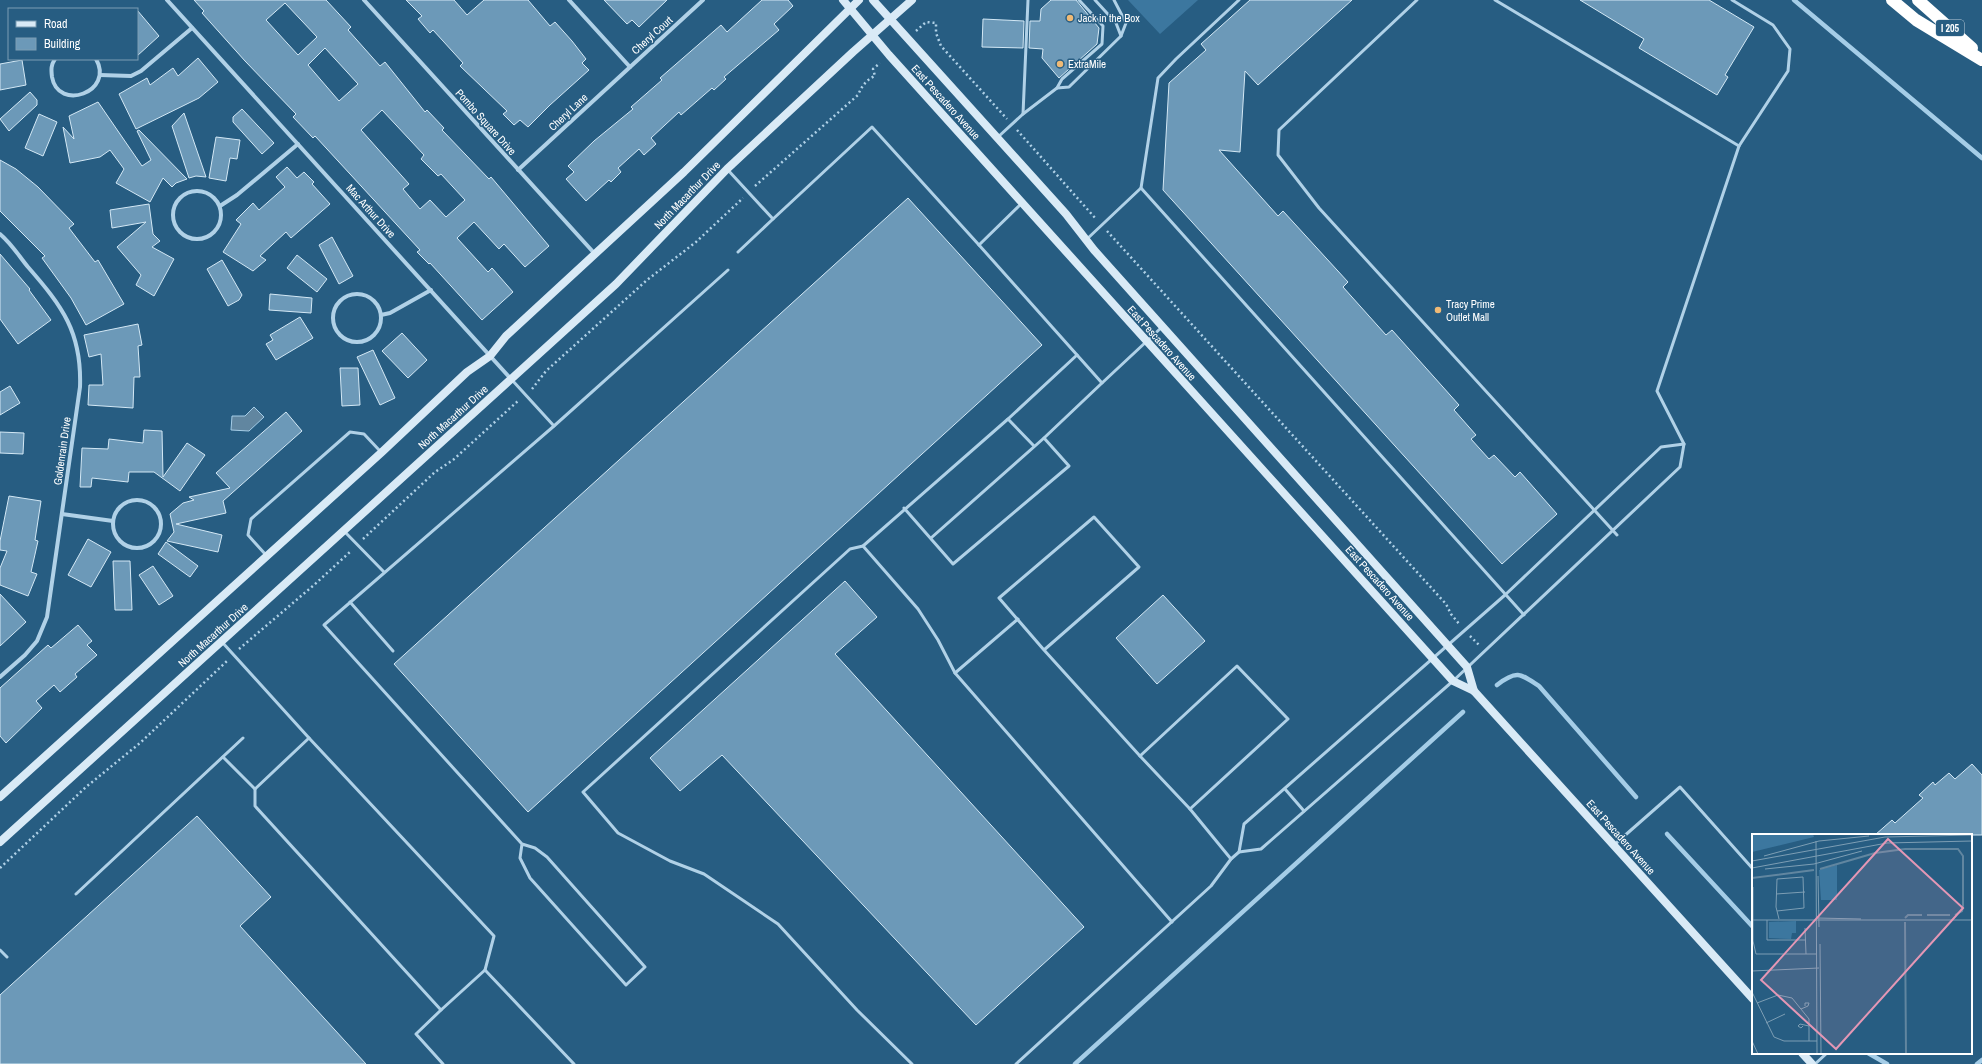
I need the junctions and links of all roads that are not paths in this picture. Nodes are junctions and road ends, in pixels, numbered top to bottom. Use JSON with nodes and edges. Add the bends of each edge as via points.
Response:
{"nodes":[{"id":1,"x":167,"y":0,"type":"edge"},
{"id":2,"x":364,"y":0,"type":"edge"},
{"id":3,"x":569,"y":0,"type":"edge"},
{"id":4,"x":703,"y":0,"type":"edge"},
{"id":5,"x":843,"y":0,"type":"edge"},
{"id":6,"x":859,"y":0,"type":"edge"},
{"id":7,"x":873,"y":0,"type":"edge"},
{"id":8,"x":912,"y":0,"type":"edge"},
{"id":9,"x":1028,"y":0,"type":"edge"},
{"id":10,"x":1079,"y":0,"type":"edge"},
{"id":11,"x":1095,"y":0,"type":"edge"},
{"id":12,"x":1114,"y":0,"type":"edge"},
{"id":13,"x":1240,"y":0,"type":"edge"},
{"id":14,"x":1416,"y":0,"type":"edge"},
{"id":15,"x":1495,"y":0,"type":"edge"},
{"id":16,"x":1732,"y":0,"type":"edge"},
{"id":17,"x":1892,"y":0,"type":"edge"},
{"id":18,"x":1918,"y":0,"type":"edge"},
{"id":19,"x":850,"y":9,"type":"junction"},
{"id":20,"x":890,"y":19,"type":"junction"},
{"id":21,"x":192,"y":28,"type":"junction"},
{"id":22,"x":872,"y":35,"type":"junction"},
{"id":23,"x":1121,"y":36,"type":"junction"},
{"id":24,"x":1982,"y":57,"type":"edge"},
{"id":25,"x":55,"y":60,"type":"edge"},
{"id":26,"x":96,"y":60,"type":"edge"},
{"id":27,"x":1982,"y":60,"type":"edge"},
{"id":28,"x":630,"y":67,"type":"junction"},
{"id":29,"x":100,"y":75,"type":"junction"},
{"id":30,"x":1057,"y":88,"type":"junction"},
{"id":31,"x":1023,"y":114,"type":"junction"},
{"id":32,"x":996,"y":138,"type":"junction"},
{"id":33,"x":298,"y":144,"type":"junction"},
{"id":34,"x":1739,"y":146,"type":"junction"},
{"id":35,"x":727,"y":169,"type":"junction"},
{"id":36,"x":518,"y":170,"type":"junction"},
{"id":37,"x":1141,"y":188,"type":"junction"},
{"id":38,"x":1023,"y":203,"type":"junction"},
{"id":39,"x":220,"y":206,"type":"junction"},
{"id":40,"x":773,"y":219,"type":"junction"},
{"id":41,"x":0,"y":234,"type":"edge"},
{"id":42,"x":1086,"y":240,"type":"junction"},
{"id":43,"x":979,"y":245,"type":"junction"},
{"id":44,"x":738,"y":252,"type":"dead end"},
{"id":45,"x":596,"y":255,"type":"junction"},
{"id":46,"x":728,"y":270,"type":"dead end"},
{"id":47,"x":431,"y":290,"type":"junction"},
{"id":48,"x":381,"y":315,"type":"junction"},
{"id":49,"x":1163,"y":327,"type":"junction"},
{"id":50,"x":1146,"y":342,"type":"junction"},
{"id":51,"x":1077,"y":355,"type":"junction"},
{"id":52,"x":490,"y":356,"type":"junction"},
{"id":53,"x":511,"y":379,"type":"junction"},
{"id":54,"x":1102,"y":383,"type":"junction"},
{"id":55,"x":1008,"y":419,"type":"junction"},
{"id":56,"x":554,"y":426,"type":"junction"},
{"id":57,"x":1044,"y":438,"type":"junction"},
{"id":58,"x":1684,"y":444,"type":"junction"},
{"id":59,"x":1034,"y":446,"type":"junction"},
{"id":60,"x":382,"y":452,"type":"junction"},
{"id":61,"x":904,"y":508,"type":"junction"},
{"id":62,"x":1595,"y":509,"type":"junction"},
{"id":63,"x":62,"y":514,"type":"junction"},
{"id":64,"x":113,"y":521,"type":"junction"},
{"id":65,"x":1613,"y":530,"type":"junction"},
{"id":66,"x":344,"y":531,"type":"junction"},
{"id":67,"x":1617,"y":535,"type":"dead end"},
{"id":68,"x":931,"y":538,"type":"junction"},
{"id":69,"x":863,"y":546,"type":"junction"},
{"id":70,"x":266,"y":556,"type":"junction"},
{"id":71,"x":384,"y":572,"type":"junction"},
{"id":72,"x":1505,"y":595,"type":"junction"},
{"id":73,"x":350,"y":602,"type":"junction"},
{"id":74,"x":1524,"y":615,"type":"junction"},
{"id":75,"x":1018,"y":619,"type":"junction"},
{"id":76,"x":222,"y":642,"type":"junction"},
{"id":77,"x":1446,"y":645,"type":"junction"},
{"id":78,"x":1044,"y":650,"type":"junction"},
{"id":79,"x":393,"y":651,"type":"dead end"},
{"id":80,"x":1432,"y":658,"type":"junction"},
{"id":81,"x":1467,"y":667,"type":"junction"},
{"id":82,"x":955,"y":673,"type":"junction"},
{"id":83,"x":0,"y":677,"type":"edge"},
{"id":84,"x":1452,"y":681,"type":"junction"},
{"id":85,"x":1474,"y":691,"type":"junction"},
{"id":86,"x":243,"y":738,"type":"dead end"},
{"id":87,"x":309,"y":738,"type":"junction"},
{"id":88,"x":1140,"y":756,"type":"junction"},
{"id":89,"x":223,"y":757,"type":"junction"},
{"id":90,"x":255,"y":789,"type":"junction"},
{"id":91,"x":1285,"y":789,"type":"junction"},
{"id":92,"x":0,"y":797,"type":"edge"},
{"id":93,"x":1190,"y":809,"type":"junction"},
{"id":94,"x":1304,"y":810,"type":"junction"},
{"id":95,"x":0,"y":842,"type":"edge"},
{"id":96,"x":522,"y":844,"type":"junction"},
{"id":97,"x":1614,"y":845,"type":"junction"},
{"id":98,"x":1239,"y":852,"type":"junction"},
{"id":99,"x":1231,"y":859,"type":"junction"},
{"id":100,"x":1752,"y":867,"type":"edge"},
{"id":101,"x":76,"y":894,"type":"dead end"},
{"id":102,"x":1172,"y":922,"type":"junction"},
{"id":103,"x":0,"y":950,"type":"edge"},
{"id":104,"x":7,"y":957,"type":"dead end"},
{"id":105,"x":485,"y":970,"type":"junction"},
{"id":106,"x":1752,"y":998,"type":"edge"},
{"id":107,"x":441,"y":1010,"type":"junction"},
{"id":108,"x":1803,"y":1054,"type":"edge"},
{"id":109,"x":1826,"y":1054,"type":"edge"},
{"id":110,"x":443,"y":1064,"type":"edge"},
{"id":111,"x":574,"y":1064,"type":"edge"},
{"id":112,"x":912,"y":1064,"type":"edge"},
{"id":113,"x":1016,"y":1064,"type":"edge"},
{"id":114,"x":1813,"y":1064,"type":"edge"}],
"edges":[{"from":1,"to":21,"type":"street","name":"Mac Arthur Drive"},
{"from":2,"to":36,"type":"street","name":"Pombo Square Drive"},
{"from":3,"to":28,"type":"street"},
{"from":4,"to":28,"type":"street","name":"Cheryl Court"},
{"from":5,"to":19,"type":"main road","name":"East Pescadero Avenue"},
{"from":6,"to":19,"type":"main road","name":"North Macarthur Drive"},
{"from":7,"to":20,"type":"main road","name":"East Pescadero Avenue"},
{"from":8,"to":20,"type":"main road","name":"North Macarthur Drive"},
{"from":9,"to":31,"type":"lane"},
{"from":10,"to":30,"type":"lane","via":[[1103,26],[1102,44],[1062,79]]},
{"from":11,"to":23,"type":"lane","via":[[1116,23]]},
{"from":12,"to":23,"type":"lane","via":[[1126,23]]},
{"from":13,"to":37,"type":"lane","via":[[1176,58],[1158,78]]},
{"from":14,"to":62,"type":"lane","via":[[1279,130],[1278,155],[1319,208]]},
{"from":15,"to":34,"type":"lane"},
{"from":16,"to":34,"type":"lane","via":[[1773,25],[1790,49],[1788,70]]},
{"from":17,"to":27,"type":"highway","via":[[1916,20]]},
{"from":18,"to":24,"type":"highway","number":"I 205"},
{"from":19,"to":22,"type":"main road","name":"East Pescadero Avenue"},
{"from":19,"to":45,"type":"main road","name":"North Macarthur Drive"},
{"from":20,"to":22,"type":"main road","name":"North Macarthur Drive"},
{"from":20,"to":32,"type":"main road","name":"East Pescadero Avenue"},
{"from":21,"to":29,"type":"street","via":[[141,71],[131,76]]},
{"from":21,"to":33,"type":"street","name":"Mac Arthur Drive"},
{"from":22,"to":35,"type":"main road","name":"North Macarthur Drive"},
{"from":22,"to":38,"type":"main road","name":"East Pescadero Avenue"},
{"from":23,"to":30,"type":"lane","via":[[1069,87]]},
{"from":25,"to":29,"type":"street","via":[[51,68],[53,82],[62,93],[77,96],[90,91]]},
{"from":26,"to":29,"type":"street"},
{"from":28,"to":36,"type":"street","name":"Cheryl Lane"},
{"from":30,"to":31,"type":"lane"},
{"from":31,"to":32,"type":"lane"},
{"from":32,"to":42,"type":"main road","name":"East Pescadero Avenue","via":[[1066,214]]},
{"from":33,"to":39,"type":"street"},
{"from":33,"to":47,"type":"street","name":"Mac Arthur Drive"},
{"from":34,"to":58,"type":"lane","via":[[1657,391]]},
{"from":35,"to":40,"type":"lane"},
{"from":35,"to":53,"type":"main road","name":"North Macarthur Drive","via":[[616,284]]},
{"from":36,"to":45,"type":"street","name":"Pombo Square Drive"},
{"from":37,"to":42,"type":"lane"},
{"from":37,"to":72,"type":"lane"},
{"from":38,"to":43,"type":"lane"},
{"from":38,"to":50,"type":"main road","name":"East Pescadero Avenue"},
{"from":39,"to":39,"type":"street","via":[[221,220],[215,232],[202,239],[188,238],[177,230],[174,224],[173,211],[179,198],[191,191],[205,192],[217,200]]},
{"from":40,"to":43,"type":"lane","via":[[872,127]]},
{"from":40,"to":44,"type":"lane"},
{"from":41,"to":63,"type":"street","name":"Goldenrain Drive","via":[[52,295],[67,318],[77,344],[81,370],[80,387]]},
{"from":42,"to":49,"type":"main road","name":"East Pescadero Avenue"},
{"from":43,"to":51,"type":"lane"},
{"from":45,"to":52,"type":"main road","name":"North Macarthur Drive","via":[[506,336]]},
{"from":46,"to":56,"type":"lane"},
{"from":47,"to":48,"type":"street","via":[[390,313]]},
{"from":47,"to":52,"type":"street","name":"Mac Arthur Drive"},
{"from":48,"to":48,"type":"street","via":[[376,302],[364,295],[349,295],[337,303],[332,321],[338,334],[349,342],[364,342],[376,333]]},
{"from":49,"to":50,"type":"lane"},
{"from":49,"to":77,"type":"main road","name":"East Pescadero Avenue"},
{"from":50,"to":54,"type":"lane"},
{"from":50,"to":80,"type":"main road","name":"East Pescadero Avenue"},
{"from":51,"to":54,"type":"lane"},
{"from":51,"to":55,"type":"lane"},
{"from":52,"to":53,"type":"street","name":"Mac Arthur Drive"},
{"from":52,"to":60,"type":"main road","name":"North Macarthur Drive","via":[[467,372]]},
{"from":53,"to":56,"type":"lane"},
{"from":53,"to":66,"type":"main road","name":"North Macarthur Drive"},
{"from":54,"to":57,"type":"lane"},
{"from":55,"to":59,"type":"lane"},
{"from":55,"to":61,"type":"lane"},
{"from":56,"to":71,"type":"lane"},
{"from":57,"to":59,"type":"lane"},
{"from":57,"to":68,"type":"lane","via":[[1069,466],[954,564]]},
{"from":58,"to":62,"type":"lane","via":[[1661,447]]},
{"from":58,"to":65,"type":"lane","via":[[1680,467]]},
{"from":59,"to":68,"type":"lane"},
{"from":60,"to":70,"type":"main road","name":"North Macarthur Drive"},
{"from":60,"to":70,"type":"lane","via":[[364,434],[350,432],[251,519],[248,535]]},
{"from":61,"to":68,"type":"lane"},
{"from":61,"to":69,"type":"lane"},
{"from":62,"to":65,"type":"lane"},
{"from":62,"to":72,"type":"lane"},
{"from":63,"to":64,"type":"street"},
{"from":63,"to":83,"type":"street","name":"Goldenrain Drive","via":[[47,617],[37,641]]},
{"from":64,"to":64,"type":"street","via":[[115,534],[125,545],[138,549],[152,544],[162,528],[160,514],[151,503],[138,499],[124,503]]},
{"from":65,"to":67,"type":"lane"},
{"from":65,"to":74,"type":"lane"},
{"from":66,"to":71,"type":"lane"},
{"from":66,"to":76,"type":"main road","name":"North Macarthur Drive"},
{"from":69,"to":82,"type":"lane","via":[[918,609]]},
{"from":69,"to":112,"type":"lane","via":[[850,549],[583,792],[618,833],[670,861],[704,874],[778,924],[857,1010]]},
{"from":70,"to":92,"type":"main road","name":"North Macarthur Drive"},
{"from":71,"to":73,"type":"lane"},
{"from":72,"to":74,"type":"lane"},
{"from":72,"to":77,"type":"lane"},
{"from":73,"to":79,"type":"lane"},
{"from":73,"to":96,"type":"lane","via":[[324,625]]},
{"from":74,"to":81,"type":"lane"},
{"from":75,"to":78,"type":"lane"},
{"from":75,"to":78,"type":"lane","via":[[999,598],[1094,517],[1139,566]]},
{"from":75,"to":82,"type":"lane"},
{"from":76,"to":87,"type":"lane"},
{"from":76,"to":95,"type":"main road","name":"North Macarthur Drive"},
{"from":77,"to":80,"type":"lane"},
{"from":77,"to":81,"type":"main road","name":"East Pescadero Avenue"},
{"from":78,"to":88,"type":"lane"},
{"from":80,"to":84,"type":"main road","name":"East Pescadero Avenue"},
{"from":80,"to":91,"type":"lane"},
{"from":81,"to":84,"type":"lane"},
{"from":81,"to":85,"type":"main road","name":"East Pescadero Avenue"},
{"from":82,"to":102,"type":"lane"},
{"from":84,"to":85,"type":"main road","name":"East Pescadero Avenue"},
{"from":84,"to":94,"type":"lane"},
{"from":85,"to":97,"type":"main road","name":"East Pescadero Avenue"},
{"from":86,"to":89,"type":"lane"},
{"from":87,"to":90,"type":"lane"},
{"from":87,"to":105,"type":"lane","via":[[494,936]]},
{"from":88,"to":93,"type":"lane"},
{"from":88,"to":93,"type":"lane","via":[[1237,666],[1288,719]]},
{"from":89,"to":90,"type":"lane"},
{"from":89,"to":101,"type":"lane"},
{"from":90,"to":107,"type":"lane","via":[[255,806]]},
{"from":91,"to":94,"type":"lane"},
{"from":91,"to":98,"type":"lane","via":[[1244,824]]},
{"from":93,"to":99,"type":"lane"},
{"from":94,"to":98,"type":"lane","via":[[1261,849]]},
{"from":96,"to":96,"type":"lane","via":[[520,858],[530,878],[626,984],[645,968],[548,857],[535,848]]},
{"from":97,"to":100,"type":"lane","via":[[1680,787]]},
{"from":97,"to":106,"type":"main road","name":"East Pescadero Avenue"},
{"from":98,"to":99,"type":"lane"},
{"from":99,"to":102,"type":"lane","via":[[1211,886]]},
{"from":102,"to":113,"type":"lane"},
{"from":103,"to":104,"type":"lane"},
{"from":105,"to":107,"type":"lane"},
{"from":105,"to":111,"type":"lane"},
{"from":107,"to":110,"type":"lane","via":[[416,1034]]},
{"from":108,"to":114,"type":"main road"},
{"from":109,"to":114,"type":"lane"}]}
